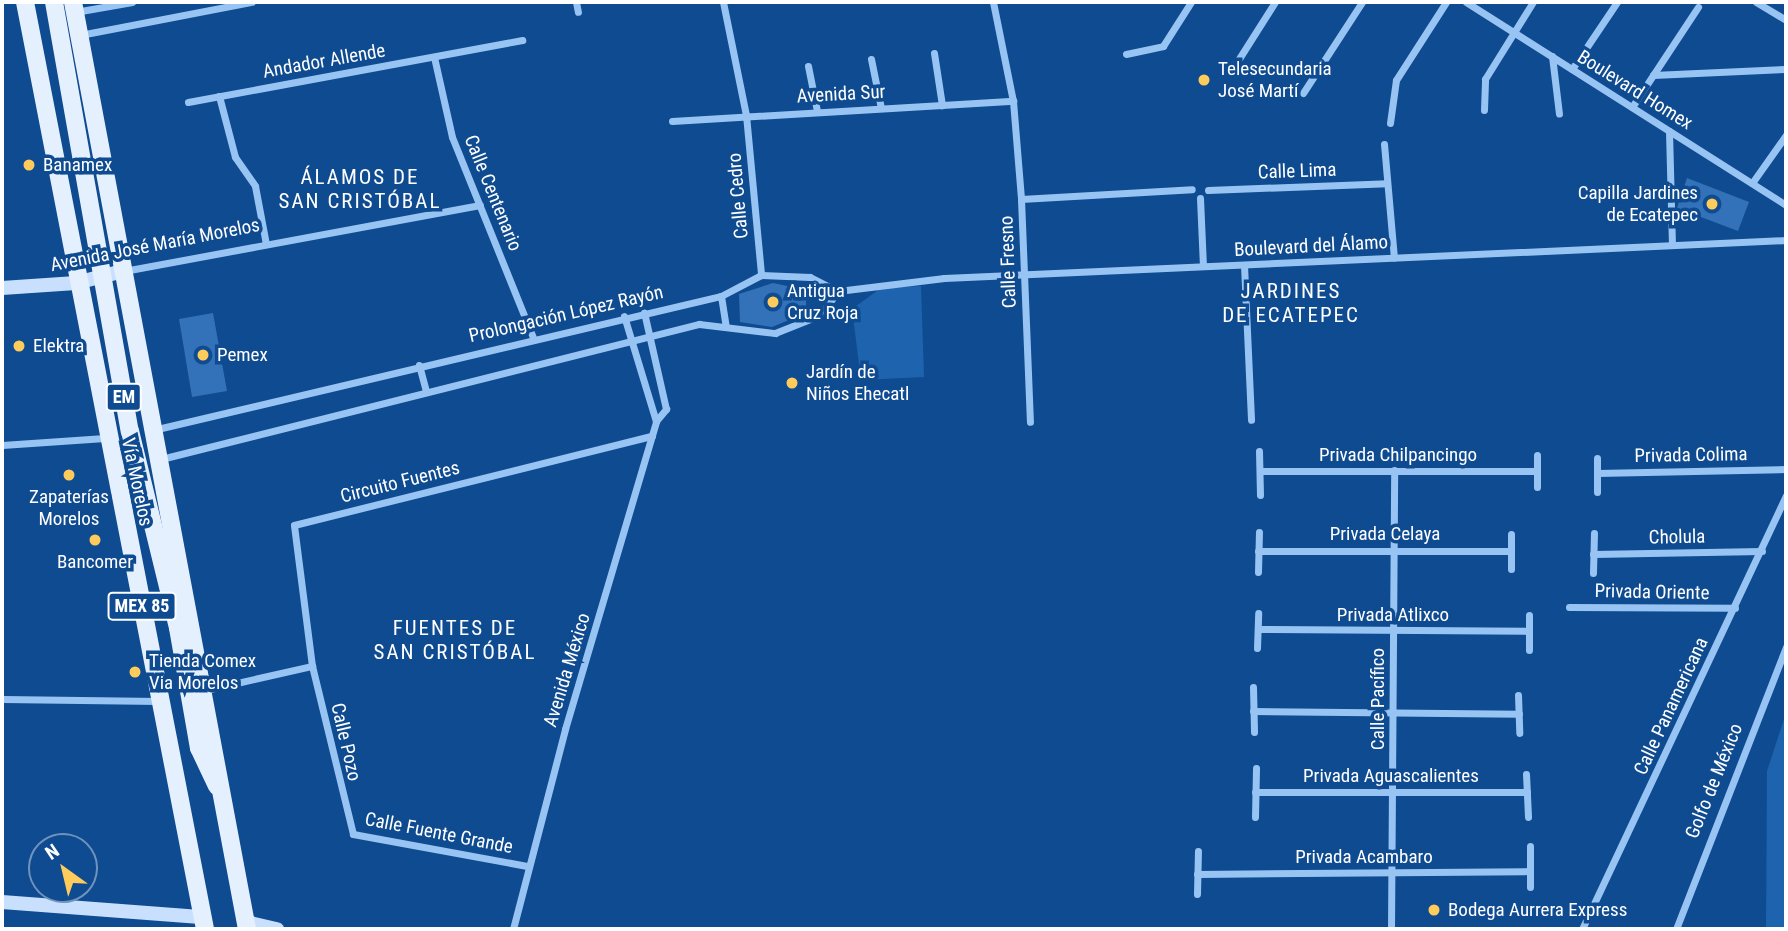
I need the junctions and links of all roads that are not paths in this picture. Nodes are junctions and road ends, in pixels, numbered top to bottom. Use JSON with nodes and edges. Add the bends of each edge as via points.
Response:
{"nodes":[{"id":1,"x":25,"y":2,"type":"edge"},
{"id":2,"x":54,"y":2,"type":"edge"},
{"id":3,"x":132,"y":2,"type":"edge"},
{"id":4,"x":252,"y":2,"type":"edge"},
{"id":5,"x":576,"y":2,"type":"edge"},
{"id":6,"x":723,"y":2,"type":"edge"},
{"id":7,"x":993,"y":2,"type":"edge"},
{"id":8,"x":1191,"y":2,"type":"edge"},
{"id":9,"x":1275,"y":2,"type":"edge"},
{"id":10,"x":1362,"y":2,"type":"edge"},
{"id":11,"x":1446,"y":2,"type":"edge"},
{"id":12,"x":1466,"y":2,"type":"edge"},
{"id":13,"x":1533,"y":2,"type":"edge"},
{"id":14,"x":1617,"y":2,"type":"edge"},
{"id":15,"x":1756,"y":2,"type":"edge"},
{"id":16,"x":74,"y":7,"type":"edge"},
{"id":17,"x":1698,"y":7,"type":"dead end"},
{"id":18,"x":578,"y":12,"type":"dead end"},
{"id":19,"x":1786,"y":20,"type":"edge"},
{"id":20,"x":1513,"y":33,"type":"junction"},
{"id":21,"x":79,"y":35,"type":"junction"},
{"id":22,"x":522,"y":40,"type":"dead end"},
{"id":23,"x":934,"y":53,"type":"dead end"},
{"id":24,"x":1126,"y":54,"type":"dead end"},
{"id":25,"x":1552,"y":56,"type":"junction"},
{"id":26,"x":434,"y":57,"type":"junction"},
{"id":27,"x":871,"y":59,"type":"dead end"},
{"id":28,"x":1235,"y":65,"type":"dead end"},
{"id":29,"x":808,"y":66,"type":"dead end"},
{"id":30,"x":1572,"y":69,"type":"junction"},
{"id":31,"x":1786,"y":69,"type":"edge"},
{"id":32,"x":1653,"y":75,"type":"junction"},
{"id":33,"x":1303,"y":93,"type":"dead end"},
{"id":34,"x":219,"y":96,"type":"junction"},
{"id":35,"x":1013,"y":101,"type":"junction"},
{"id":36,"x":188,"y":102,"type":"dead end"},
{"id":37,"x":943,"y":105,"type":"junction"},
{"id":38,"x":1632,"y":107,"type":"junction"},
{"id":39,"x":881,"y":108,"type":"junction"},
{"id":40,"x":1484,"y":110,"type":"dead end"},
{"id":41,"x":817,"y":111,"type":"junction"},
{"id":42,"x":1559,"y":114,"type":"dead end"},
{"id":43,"x":746,"y":115,"type":"junction"},
{"id":44,"x":672,"y":121,"type":"dead end"},
{"id":45,"x":1390,"y":123,"type":"dead end"},
{"id":46,"x":1669,"y":131,"type":"junction"},
{"id":47,"x":1786,"y":135,"type":"edge"},
{"id":48,"x":1384,"y":144,"type":"dead end"},
{"id":49,"x":1387,"y":183,"type":"junction"},
{"id":50,"x":1752,"y":183,"type":"junction"},
{"id":51,"x":1192,"y":189,"type":"dead end"},
{"id":52,"x":1208,"y":190,"type":"dead end"},
{"id":53,"x":1200,"y":198,"type":"dead end"},
{"id":54,"x":1021,"y":199,"type":"junction"},
{"id":55,"x":480,"y":205,"type":"junction"},
{"id":56,"x":1786,"y":205,"type":"edge"},
{"id":57,"x":1786,"y":240,"type":"edge"},
{"id":58,"x":266,"y":244,"type":"junction"},
{"id":59,"x":1672,"y":245,"type":"junction"},
{"id":60,"x":1394,"y":258,"type":"junction"},
{"id":61,"x":1244,"y":265,"type":"junction"},
{"id":62,"x":1203,"y":266,"type":"junction"},
{"id":63,"x":123,"y":271,"type":"junction"},
{"id":64,"x":1024,"y":274,"type":"junction"},
{"id":65,"x":761,"y":275,"type":"junction"},
{"id":66,"x":76,"y":283,"type":"junction"},
{"id":67,"x":2,"y":289,"type":"edge"},
{"id":68,"x":838,"y":291,"type":"junction"},
{"id":69,"x":721,"y":296,"type":"junction"},
{"id":70,"x":644,"y":312,"type":"junction"},
{"id":71,"x":624,"y":316,"type":"junction"},
{"id":72,"x":726,"y":326,"type":"junction"},
{"id":73,"x":650,"y":335,"type":"junction"},
{"id":74,"x":533,"y":337,"type":"junction"},
{"id":75,"x":631,"y":340,"type":"junction"},
{"id":76,"x":419,"y":365,"type":"junction"},
{"id":77,"x":426,"y":392,"type":"junction"},
{"id":78,"x":1251,"y":420,"type":"dead end"},
{"id":79,"x":656,"y":421,"type":"junction"},
{"id":80,"x":1030,"y":422,"type":"dead end"},
{"id":81,"x":153,"y":430,"type":"junction"},
{"id":82,"x":652,"y":436,"type":"junction"},
{"id":83,"x":105,"y":438,"type":"junction"},
{"id":84,"x":2,"y":445,"type":"edge"},
{"id":85,"x":1259,"y":451,"type":"dead end"},
{"id":86,"x":1537,"y":455,"type":"dead end"},
{"id":87,"x":1597,"y":458,"type":"dead end"},
{"id":88,"x":158,"y":459,"type":"junction"},
{"id":89,"x":1786,"y":469,"type":"edge"},
{"id":90,"x":1394,"y":470,"type":"junction"},
{"id":91,"x":1260,"y":471,"type":"junction"},
{"id":92,"x":1537,"y":471,"type":"junction"},
{"id":93,"x":1597,"y":473,"type":"junction"},
{"id":94,"x":1537,"y":487,"type":"dead end"},
{"id":95,"x":1597,"y":492,"type":"dead end"},
{"id":96,"x":1260,"y":495,"type":"dead end"},
{"id":97,"x":1786,"y":496,"type":"edge"},
{"id":98,"x":1259,"y":532,"type":"dead end"},
{"id":99,"x":1594,"y":533,"type":"dead end"},
{"id":100,"x":1511,"y":534,"type":"dead end"},
{"id":101,"x":1394,"y":549,"type":"junction"},
{"id":102,"x":1258,"y":551,"type":"junction"},
{"id":103,"x":1511,"y":551,"type":"junction"},
{"id":104,"x":1762,"y":551,"type":"junction"},
{"id":105,"x":1593,"y":554,"type":"junction"},
{"id":106,"x":1511,"y":569,"type":"dead end"},
{"id":107,"x":1258,"y":572,"type":"dead end"},
{"id":108,"x":1593,"y":573,"type":"dead end"},
{"id":109,"x":1569,"y":607,"type":"dead end"},
{"id":110,"x":1735,"y":608,"type":"junction"},
{"id":111,"x":1258,"y":613,"type":"dead end"},
{"id":112,"x":1529,"y":615,"type":"dead end"},
{"id":113,"x":1258,"y":629,"type":"junction"},
{"id":114,"x":1394,"y":631,"type":"junction"},
{"id":115,"x":1529,"y":631,"type":"junction"},
{"id":116,"x":1786,"y":647,"type":"edge"},
{"id":117,"x":1257,"y":648,"type":"dead end"},
{"id":118,"x":1529,"y":650,"type":"dead end"},
{"id":119,"x":312,"y":666,"type":"junction"},
{"id":120,"x":1253,"y":687,"type":"dead end"},
{"id":121,"x":206,"y":690,"type":"junction"},
{"id":122,"x":1518,"y":695,"type":"dead end"},
{"id":123,"x":2,"y":699,"type":"edge"},
{"id":124,"x":163,"y":701,"type":"junction"},
{"id":125,"x":1393,"y":710,"type":"junction"},
{"id":126,"x":1253,"y":711,"type":"junction"},
{"id":127,"x":1518,"y":714,"type":"junction"},
{"id":128,"x":1254,"y":732,"type":"dead end"},
{"id":129,"x":1519,"y":733,"type":"dead end"},
{"id":130,"x":1256,"y":768,"type":"dead end"},
{"id":131,"x":1526,"y":774,"type":"dead end"},
{"id":132,"x":220,"y":792,"type":"junction"},
{"id":133,"x":1255,"y":792,"type":"junction"},
{"id":134,"x":1393,"y":792,"type":"junction"},
{"id":135,"x":1527,"y":792,"type":"junction"},
{"id":136,"x":1255,"y":817,"type":"dead end"},
{"id":137,"x":1528,"y":817,"type":"dead end"},
{"id":138,"x":350,"y":825,"type":"joint"},
{"id":139,"x":1530,"y":846,"type":"dead end"},
{"id":140,"x":1198,"y":850,"type":"dead end"},
{"id":141,"x":527,"y":866,"type":"junction"},
{"id":142,"x":1530,"y":871,"type":"junction"},
{"id":143,"x":1392,"y":872,"type":"junction"},
{"id":144,"x":1198,"y":874,"type":"junction"},
{"id":145,"x":1530,"y":887,"type":"dead end"},
{"id":146,"x":1197,"y":894,"type":"dead end"},
{"id":147,"x":2,"y":902,"type":"edge"},
{"id":148,"x":204,"y":923,"type":"edge"},
{"id":149,"x":246,"y":926,"type":"edge"},
{"id":150,"x":277,"y":929,"type":"edge"},
{"id":151,"x":513,"y":929,"type":"edge"},
{"id":152,"x":1391,"y":929,"type":"edge"},
{"id":153,"x":1582,"y":929,"type":"edge"},
{"id":154,"x":1676,"y":929,"type":"edge"}],
"edges":[{"from":1,"to":66,"type":"main road","name":"Vía Morelos","number":"MEX 85"},
{"from":2,"to":132,"type":"main road","number":"EM","bridge":true,"via":[[130,431],[178,628],[199,748]]},
{"from":3,"to":16,"type":"street"},
{"from":4,"to":21,"type":"street"},
{"from":5,"to":18,"type":"street"},
{"from":6,"to":43,"type":"street","name":"Calle Cedro"},
{"from":7,"to":35,"type":"street","name":"Calle Fresno"},
{"from":8,"to":24,"type":"street","via":[[1163,46]]},
{"from":9,"to":28,"type":"street"},
{"from":10,"to":33,"type":"street"},
{"from":11,"to":45,"type":"street","via":[[1395,80]]},
{"from":12,"to":20,"type":"street","name":"Boulevard Homex"},
{"from":13,"to":20,"type":"street"},
{"from":14,"to":30,"type":"street"},
{"from":15,"to":19,"type":"street"},
{"from":16,"to":21,"type":"main road","name":"Vía Morelos","number":"MEX 85"},
{"from":17,"to":32,"type":"street"},
{"from":20,"to":25,"type":"street","name":"Boulevard Homex"},
{"from":20,"to":40,"type":"street","via":[[1485,79]]},
{"from":21,"to":63,"type":"main road","name":"Vía Morelos","number":"MEX 85"},
{"from":22,"to":26,"type":"street","name":"Andador Allende"},
{"from":23,"to":37,"type":"street"},
{"from":25,"to":30,"type":"street","name":"Boulevard Homex"},
{"from":25,"to":42,"type":"street"},
{"from":26,"to":34,"type":"street","name":"Andador Allende"},
{"from":26,"to":55,"type":"street","name":"Calle Centenario","via":[[452,137]]},
{"from":27,"to":39,"type":"street"},
{"from":29,"to":41,"type":"street"},
{"from":30,"to":38,"type":"street","name":"Boulevard Homex"},
{"from":31,"to":32,"type":"street"},
{"from":32,"to":38,"type":"street"},
{"from":34,"to":36,"type":"street","name":"Andador Allende"},
{"from":34,"to":58,"type":"street","via":[[235,157],[255,186]]},
{"from":35,"to":37,"type":"street","name":"Avenida Sur"},
{"from":35,"to":54,"type":"street","name":"Calle Fresno"},
{"from":37,"to":39,"type":"street","name":"Avenida Sur"},
{"from":38,"to":46,"type":"street","name":"Boulevard Homex"},
{"from":39,"to":41,"type":"street","name":"Avenida Sur"},
{"from":41,"to":43,"type":"street","name":"Avenida Sur"},
{"from":43,"to":44,"type":"street","name":"Avenida Sur"},
{"from":43,"to":65,"type":"street","name":"Calle Cedro"},
{"from":46,"to":50,"type":"street","name":"Boulevard Homex"},
{"from":46,"to":59,"type":"street"},
{"from":47,"to":50,"type":"street"},
{"from":48,"to":49,"type":"street"},
{"from":49,"to":52,"type":"street","name":"Calle Lima"},
{"from":49,"to":60,"type":"street"},
{"from":50,"to":56,"type":"street","name":"Boulevard Homex"},
{"from":51,"to":54,"type":"street"},
{"from":53,"to":62,"type":"street"},
{"from":54,"to":64,"type":"street","name":"Calle Fresno"},
{"from":55,"to":58,"type":"street","name":"Avenida José María Morelos"},
{"from":55,"to":74,"type":"street","name":"Calle Centenario"},
{"from":57,"to":59,"type":"street","name":"Boulevard del Álamo"},
{"from":58,"to":63,"type":"street","name":"Avenida José María Morelos"},
{"from":59,"to":60,"type":"street","name":"Boulevard del Álamo"},
{"from":60,"to":61,"type":"street","name":"Boulevard del Álamo"},
{"from":61,"to":62,"type":"street","name":"Boulevard del Álamo"},
{"from":61,"to":78,"type":"street"},
{"from":62,"to":64,"type":"street","name":"Boulevard del Álamo"},
{"from":63,"to":66,"type":"main road","name":"Avenida José María Morelos"},
{"from":63,"to":81,"type":"main road","name":"Vía Morelos","number":"MEX 85"},
{"from":64,"to":68,"type":"street","name":"Boulevard del Álamo"},
{"from":64,"to":80,"type":"street","name":"Calle Fresno"},
{"from":65,"to":68,"type":"street","via":[[810,277]]},
{"from":65,"to":69,"type":"street","name":"Prolongación López Rayón"},
{"from":66,"to":67,"type":"main road","name":"Avenida José María Morelos"},
{"from":66,"to":83,"type":"main road","name":"Vía Morelos","number":"MEX 85"},
{"from":68,"to":72,"type":"street","name":"Prolongación López Rayón","via":[[820,315],[792,328],[775,333]]},
{"from":69,"to":70,"type":"street","name":"Prolongación López Rayón"},
{"from":69,"to":72,"type":"street"},
{"from":70,"to":71,"type":"street","name":"Prolongación López Rayón"},
{"from":70,"to":73,"type":"street","name":"Avenida México"},
{"from":71,"to":74,"type":"street","name":"Prolongación López Rayón"},
{"from":71,"to":75,"type":"street"},
{"from":72,"to":73,"type":"street","name":"Prolongación López Rayón","via":[[699,324]]},
{"from":73,"to":75,"type":"street","name":"Prolongación López Rayón"},
{"from":73,"to":79,"type":"street","name":"Avenida México","via":[[666,409]]},
{"from":74,"to":76,"type":"street","name":"Prolongación López Rayón"},
{"from":75,"to":77,"type":"street","name":"Prolongación López Rayón"},
{"from":75,"to":79,"type":"street"},
{"from":76,"to":77,"type":"street"},
{"from":76,"to":81,"type":"street","name":"Prolongación López Rayón"},
{"from":77,"to":88,"type":"street","name":"Prolongación López Rayón"},
{"from":79,"to":82,"type":"street","name":"Avenida México"},
{"from":81,"to":88,"type":"main road","name":"Vía Morelos","number":"MEX 85"},
{"from":82,"to":119,"type":"street","name":"Circuito Fuentes","via":[[294,525]]},
{"from":82,"to":141,"type":"street","name":"Avenida México"},
{"from":83,"to":84,"type":"street"},
{"from":83,"to":124,"type":"main road","name":"Vía Morelos","number":"MEX 85"},
{"from":85,"to":91,"type":"street"},
{"from":86,"to":92,"type":"street"},
{"from":87,"to":93,"type":"street"},
{"from":88,"to":121,"type":"main road","name":"Vía Morelos","number":"MEX 85"},
{"from":89,"to":93,"type":"street","name":"Privada Colima"},
{"from":90,"to":91,"type":"street","name":"Privada Chilpancingo"},
{"from":90,"to":92,"type":"street","name":"Privada Chilpancingo"},
{"from":90,"to":101,"type":"street","name":"Calle Pacífico"},
{"from":91,"to":96,"type":"street"},
{"from":92,"to":94,"type":"street"},
{"from":93,"to":95,"type":"street"},
{"from":97,"to":104,"type":"street","name":"Calle Panamericana"},
{"from":98,"to":102,"type":"street"},
{"from":99,"to":105,"type":"street"},
{"from":100,"to":103,"type":"street"},
{"from":101,"to":102,"type":"street","name":"Privada Celaya"},
{"from":101,"to":103,"type":"street","name":"Privada Celaya"},
{"from":101,"to":114,"type":"street","name":"Calle Pacífico"},
{"from":102,"to":107,"type":"street"},
{"from":103,"to":106,"type":"street"},
{"from":104,"to":105,"type":"street","name":"Cholula"},
{"from":104,"to":110,"type":"street","name":"Calle Panamericana"},
{"from":105,"to":108,"type":"street"},
{"from":109,"to":110,"type":"street","name":"Privada Oriente"},
{"from":110,"to":153,"type":"street","name":"Calle Panamericana"},
{"from":111,"to":113,"type":"street"},
{"from":112,"to":115,"type":"street"},
{"from":113,"to":114,"type":"street","name":"Privada Atlixco"},
{"from":113,"to":117,"type":"street"},
{"from":114,"to":115,"type":"street","name":"Privada Atlixco"},
{"from":114,"to":125,"type":"street","name":"Calle Pacífico"},
{"from":115,"to":118,"type":"street"},
{"from":116,"to":154,"type":"street","name":"Golfo de México"},
{"from":119,"to":121,"type":"street"},
{"from":119,"to":138,"type":"street","name":"Calle Pozo"},
{"from":120,"to":126,"type":"street"},
{"from":121,"to":132,"type":"main road","name":"Vía Morelos","number":"MEX 85"},
{"from":122,"to":127,"type":"street"},
{"from":123,"to":124,"type":"street"},
{"from":124,"to":148,"type":"main road","name":"Vía Morelos","number":"MEX 85"},
{"from":125,"to":126,"type":"street"},
{"from":125,"to":127,"type":"street"},
{"from":125,"to":134,"type":"street","name":"Calle Pacífico"},
{"from":126,"to":128,"type":"street"},
{"from":127,"to":129,"type":"street"},
{"from":130,"to":133,"type":"street"},
{"from":131,"to":135,"type":"street"},
{"from":132,"to":149,"type":"main road","name":"Vía Morelos","number":"MEX 85"},
{"from":133,"to":134,"type":"street","name":"Privada Aguascalientes"},
{"from":133,"to":136,"type":"street"},
{"from":134,"to":135,"type":"street","name":"Privada Aguascalientes"},
{"from":134,"to":143,"type":"street","name":"Calle Pacífico"},
{"from":135,"to":137,"type":"street"},
{"from":138,"to":141,"type":"street","name":"Calle Fuente Grande","via":[[361,838]]},
{"from":139,"to":142,"type":"street"},
{"from":140,"to":144,"type":"street"},
{"from":141,"to":151,"type":"street","name":"Avenida México"},
{"from":142,"to":143,"type":"street","name":"Privada Acambaro"},
{"from":142,"to":145,"type":"street"},
{"from":143,"to":144,"type":"street","name":"Privada Acambaro"},
{"from":143,"to":152,"type":"street","name":"Calle Pacífico"},
{"from":144,"to":146,"type":"street"},
{"from":147,"to":148,"type":"main road"},
{"from":149,"to":150,"type":"main road"}]}
